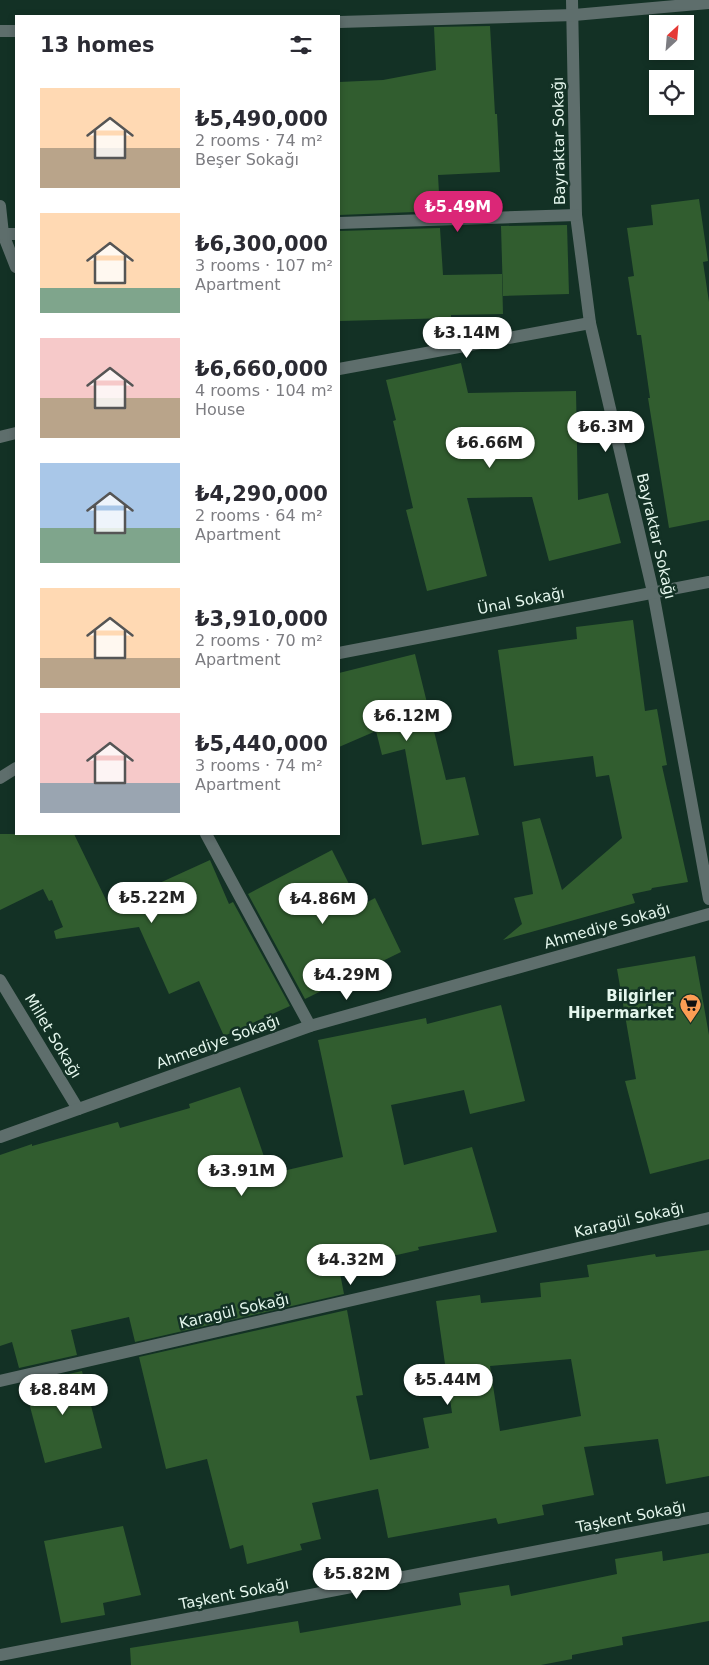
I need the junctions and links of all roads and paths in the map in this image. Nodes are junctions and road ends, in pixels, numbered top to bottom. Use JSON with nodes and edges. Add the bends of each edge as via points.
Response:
{"nodes":[{"id":1,"x":572,"y":0,"type":"edge"},
{"id":2,"x":709,"y":3,"type":"edge"},
{"id":3,"x":574,"y":15,"type":"junction"},
{"id":4,"x":340,"y":22,"type":"edge"},
{"id":5,"x":15,"y":31,"type":"edge"},
{"id":6,"x":0,"y":32,"type":"edge"},
{"id":7,"x":0,"y":206,"type":"edge"},
{"id":8,"x":576,"y":215,"type":"junction"},
{"id":9,"x":340,"y":223,"type":"edge"},
{"id":10,"x":3,"y":234,"type":"junction"},
{"id":11,"x":15,"y":234,"type":"edge"},
{"id":12,"x":15,"y":264,"type":"edge"},
{"id":13,"x":590,"y":323,"type":"junction"},
{"id":14,"x":340,"y":369,"type":"edge"},
{"id":15,"x":15,"y":433,"type":"edge"},
{"id":16,"x":0,"y":437,"type":"edge"},
{"id":17,"x":709,"y":582,"type":"edge"},
{"id":18,"x":653,"y":592,"type":"junction"},
{"id":19,"x":340,"y":653,"type":"edge"},
{"id":20,"x":15,"y":769,"type":"edge"},
{"id":21,"x":0,"y":778,"type":"edge"},
{"id":22,"x":207,"y":835,"type":"edge"},
{"id":23,"x":709,"y":899,"type":"edge"},
{"id":24,"x":709,"y":914,"type":"edge"},
{"id":25,"x":0,"y":980,"type":"edge"},
{"id":26,"x":310,"y":1026,"type":"junction"},
{"id":27,"x":78,"y":1109,"type":"junction"},
{"id":28,"x":0,"y":1137,"type":"edge"},
{"id":29,"x":709,"y":1218,"type":"edge"},
{"id":30,"x":0,"y":1382,"type":"edge"},
{"id":31,"x":709,"y":1518,"type":"edge"},
{"id":32,"x":0,"y":1655,"type":"edge"}],
"edges":[{"from":1,"to":3,"type":"street","name":"Bayraktar Sokağı"},
{"from":2,"to":3,"type":"street"},
{"from":3,"to":4,"type":"street"},
{"from":3,"to":8,"type":"street","name":"Bayraktar Sokağı"},
{"from":5,"to":6,"type":"street"},
{"from":7,"to":10,"type":"street"},
{"from":8,"to":9,"type":"street"},
{"from":8,"to":13,"type":"street","name":"Bayraktar Sokağı"},
{"from":10,"to":11,"type":"street"},
{"from":10,"to":12,"type":"street"},
{"from":13,"to":14,"type":"street"},
{"from":13,"to":18,"type":"street","name":"Bayraktar Sokağı"},
{"from":15,"to":16,"type":"street"},
{"from":17,"to":18,"type":"street","name":"Ünal Sokağı"},
{"from":18,"to":19,"type":"street","name":"Ünal Sokağı"},
{"from":18,"to":23,"type":"street","name":"Bayraktar Sokağı"},
{"from":20,"to":21,"type":"street"},
{"from":22,"to":26,"type":"street"},
{"from":24,"to":26,"type":"street","name":"Ahmediye Sokağı"},
{"from":25,"to":27,"type":"street","name":"Millet Sokağı"},
{"from":26,"to":27,"type":"street","name":"Ahmediye Sokağı"},
{"from":27,"to":28,"type":"street","name":"Ahmediye Sokağı"},
{"from":29,"to":30,"type":"street","name":"Karagül Sokağı"},
{"from":31,"to":32,"type":"street","name":"Taşkent Sokağı"}]}
